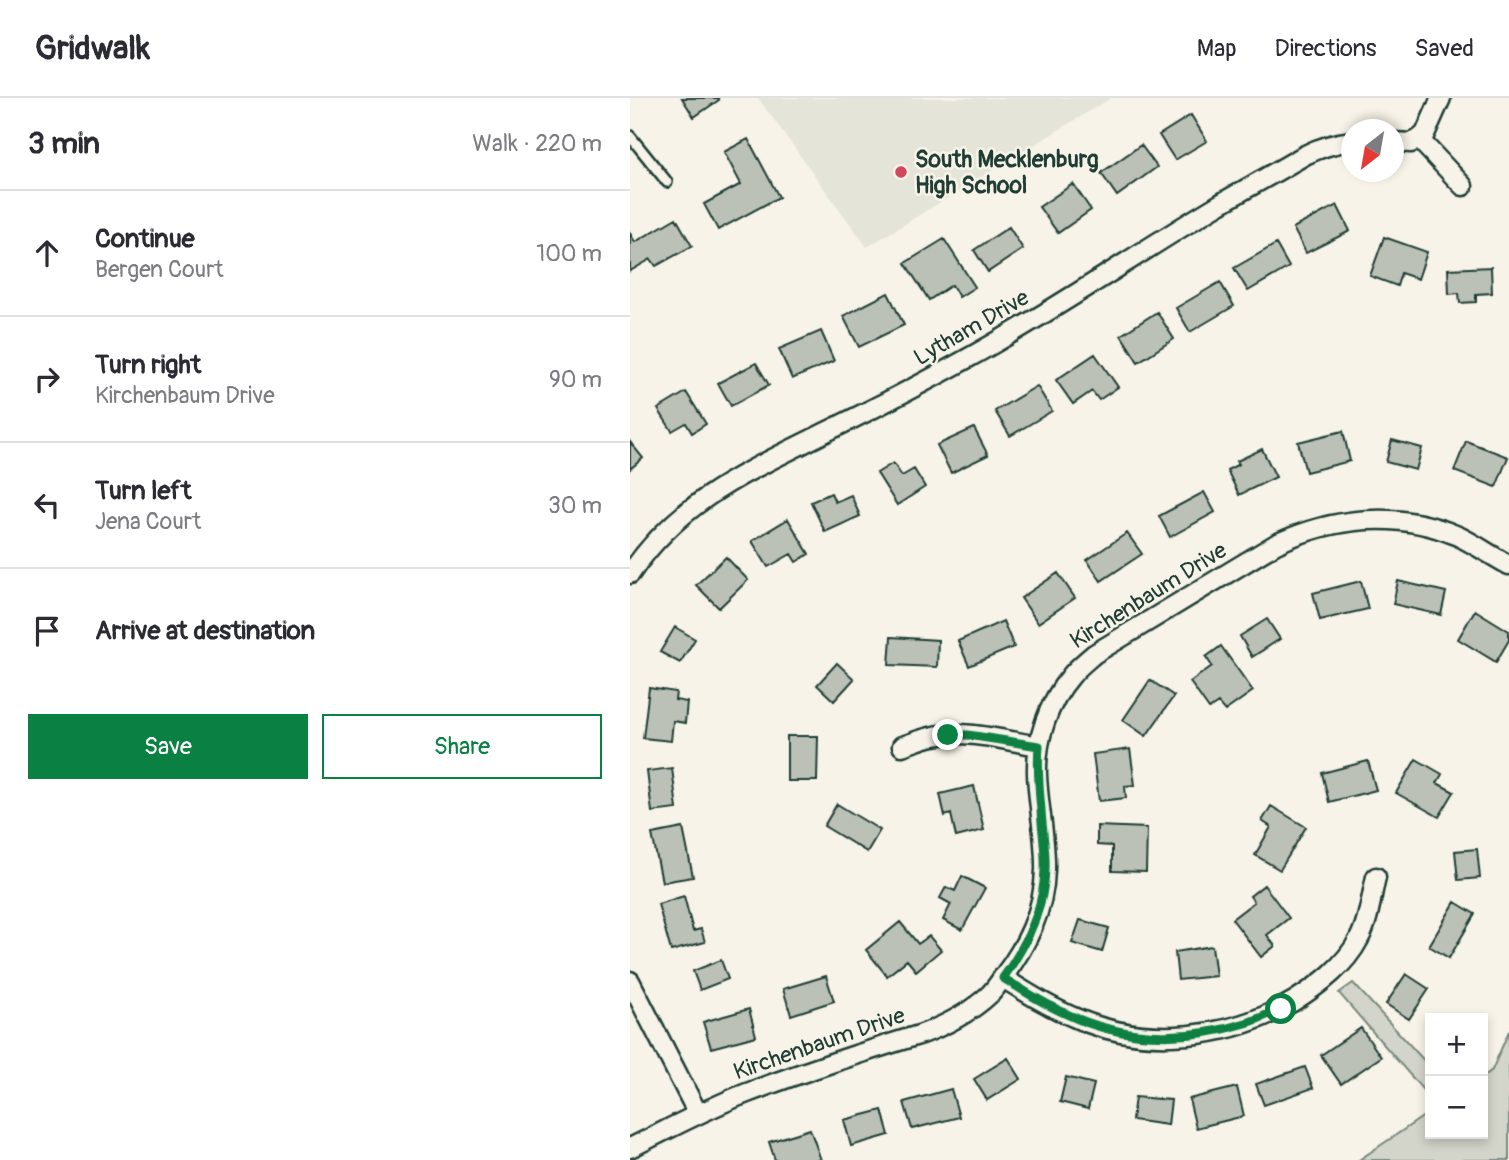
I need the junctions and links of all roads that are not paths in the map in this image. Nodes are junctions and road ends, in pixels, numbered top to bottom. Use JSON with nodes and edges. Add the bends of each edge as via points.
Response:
{"nodes":[{"id":1,"x":1441,"y":98,"type":"edge"},
{"id":2,"x":630,"y":136,"type":"edge"},
{"id":3,"x":1419,"y":139,"type":"junction"},
{"id":4,"x":1341,"y":143,"type":"edge"},
{"id":5,"x":1404,"y":143,"type":"edge"},
{"id":6,"x":667,"y":182,"type":"dead end"},
{"id":7,"x":1463,"y":186,"type":"dead end"},
{"id":8,"x":1509,"y":565,"type":"edge"},
{"id":9,"x":630,"y":574,"type":"edge"},
{"id":10,"x":902,"y":746,"type":"dead end"},
{"id":11,"x":1039,"y":746,"type":"junction"},
{"id":12,"x":1376,"y":877,"type":"dead end"},
{"id":13,"x":1003,"y":978,"type":"junction"},
{"id":14,"x":630,"y":981,"type":"edge"},
{"id":15,"x":698,"y":1114,"type":"junction"},
{"id":16,"x":630,"y":1148,"type":"edge"}],
"edges":[{"from":1,"to":3,"type":"street"},
{"from":2,"to":6,"type":"lane"},
{"from":3,"to":5,"type":"street"},
{"from":3,"to":7,"type":"street"},
{"from":4,"to":9,"type":"street","name":"Lytham Drive","via":[[1305,155],[973,356],[733,479],[667,528]]},
{"from":8,"to":11,"type":"street","name":"Kirchenbaum Drive","via":[[1459,537],[1395,520],[1343,522],[1292,537],[1094,654],[1064,684],[1050,708]]},
{"from":10,"to":11,"type":"street","via":[[933,736],[968,735]]},
{"from":11,"to":13,"type":"street","name":"Kirchenbaum Drive","via":[[1045,870],[1041,900],[1033,929]]},
{"from":12,"to":13,"type":"street","via":[[1360,938],[1347,958],[1307,992],[1248,1023],[1179,1036],[1143,1035],[1080,1020]]},
{"from":13,"to":15,"type":"street","name":"Kirchenbaum Drive","via":[[991,993],[937,1028],[822,1065]]},
{"from":14,"to":15,"type":"street"},
{"from":15,"to":16,"type":"street","name":"Kirchenbaum Drive"}]}
